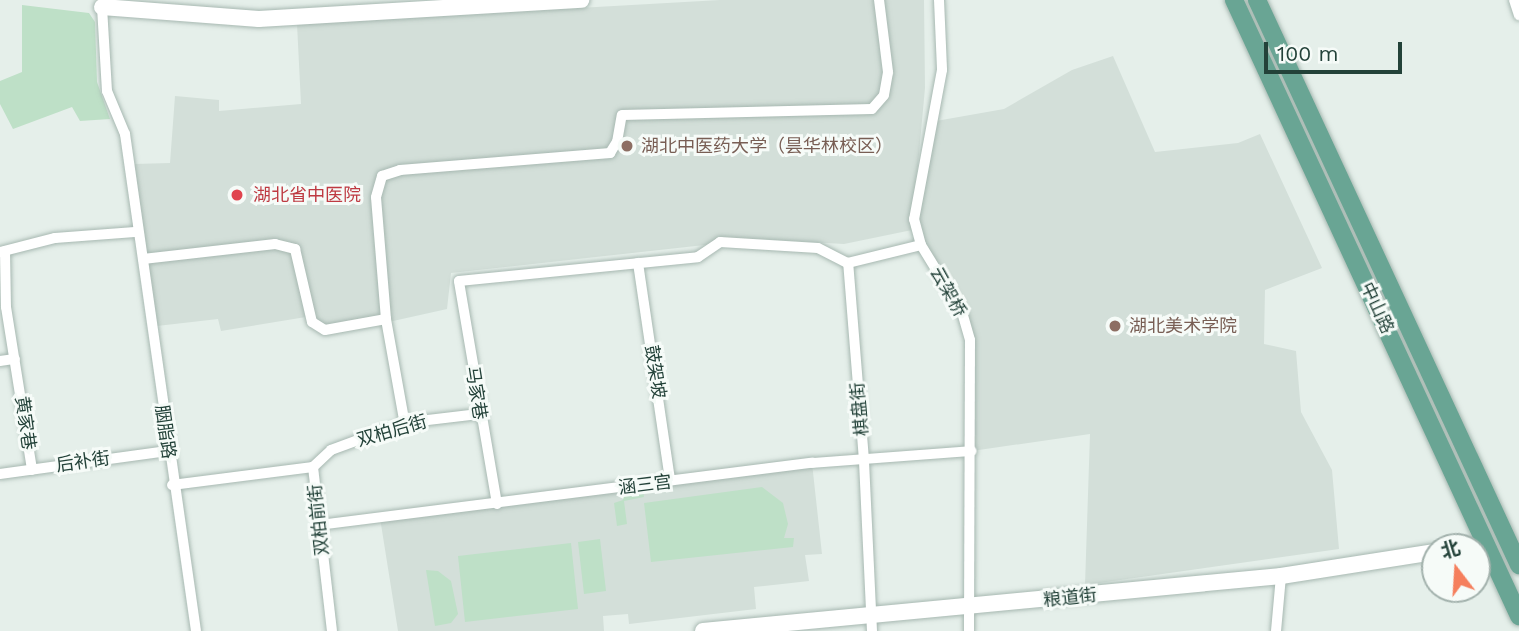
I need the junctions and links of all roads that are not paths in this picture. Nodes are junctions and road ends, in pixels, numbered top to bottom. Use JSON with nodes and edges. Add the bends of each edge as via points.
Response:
{"nodes":[{"id":1,"x":580,"y":0,"type":"edge"},
{"id":2,"x":879,"y":0,"type":"edge"},
{"id":3,"x":939,"y":0,"type":"edge"},
{"id":4,"x":1234,"y":0,"type":"edge"},
{"id":5,"x":1256,"y":0,"type":"edge"},
{"id":6,"x":1514,"y":0,"type":"edge"},
{"id":7,"x":102,"y":6,"type":"joint"},
{"id":8,"x":1519,"y":15,"type":"edge"},
{"id":9,"x":135,"y":232,"type":"junction"},
{"id":10,"x":921,"y":245,"type":"junction"},
{"id":11,"x":3,"y":251,"type":"edge"},
{"id":12,"x":143,"y":258,"type":"junction"},
{"id":13,"x":638,"y":262,"type":"junction"},
{"id":14,"x":848,"y":263,"type":"junction"},
{"id":15,"x":1379,"y":267,"type":"junction"},
{"id":16,"x":1361,"y":275,"type":"junction"},
{"id":17,"x":386,"y":319,"type":"junction"},
{"id":18,"x":15,"y":359,"type":"junction"},
{"id":19,"x":0,"y":361,"type":"edge"},
{"id":20,"x":479,"y":414,"type":"junction"},
{"id":21,"x":405,"y":425,"type":"junction"},
{"id":22,"x":167,"y":451,"type":"junction"},
{"id":23,"x":972,"y":451,"type":"junction"},
{"id":24,"x":864,"y":460,"type":"junction"},
{"id":25,"x":313,"y":467,"type":"junction"},
{"id":26,"x":32,"y":470,"type":"junction"},
{"id":27,"x":0,"y":474,"type":"edge"},
{"id":28,"x":670,"y":481,"type":"junction"},
{"id":29,"x":172,"y":485,"type":"junction"},
{"id":30,"x":497,"y":504,"type":"junction"},
{"id":31,"x":319,"y":525,"type":"junction"},
{"id":32,"x":1472,"y":533,"type":"edge"},
{"id":33,"x":1421,"y":554,"type":"edge"},
{"id":34,"x":1519,"y":565,"type":"edge"},
{"id":35,"x":1491,"y":568,"type":"edge"},
{"id":36,"x":1280,"y":576,"type":"junction"},
{"id":37,"x":967,"y":608,"type":"junction"},
{"id":38,"x":1519,"y":615,"type":"edge"},
{"id":39,"x":872,"y":624,"type":"edge"},
{"id":40,"x":196,"y":631,"type":"edge"},
{"id":41,"x":332,"y":631,"type":"edge"},
{"id":42,"x":703,"y":631,"type":"edge"},
{"id":43,"x":969,"y":631,"type":"edge"},
{"id":44,"x":1276,"y":631,"type":"edge"}],
"edges":[{"from":1,"to":7,"type":"street","via":[[260,19]]},
{"from":2,"to":17,"type":"street","via":[[888,72],[884,95],[872,109],[622,115],[610,153],[400,170],[382,176],[376,197]]},
{"from":3,"to":10,"type":"street","name":"云架桥","via":[[942,70],[914,219]]},
{"from":4,"to":16,"type":"main road","name":"中山路"},
{"from":5,"to":15,"type":"main road","name":"中山路"},
{"from":6,"to":8,"type":"street"},
{"from":7,"to":9,"type":"street","name":"胭脂路","via":[[107,91],[125,134]]},
{"from":9,"to":11,"type":"street","via":[[55,239]]},
{"from":9,"to":12,"type":"street","name":"胭脂路"},
{"from":10,"to":14,"type":"street"},
{"from":10,"to":23,"type":"street","name":"云架桥","via":[[962,312],[970,340]]},
{"from":11,"to":18,"type":"street","name":"黄家巷"},
{"from":12,"to":17,"type":"street","via":[[275,244],[295,248],[312,322],[325,330]]},
{"from":12,"to":22,"type":"street","name":"胭脂路"},
{"from":13,"to":14,"type":"street","via":[[698,257],[720,242],[818,248]]},
{"from":13,"to":20,"type":"street","name":"马家巷","via":[[459,281]]},
{"from":13,"to":28,"type":"street","name":"鼓架坡"},
{"from":14,"to":24,"type":"street","name":"棋盘街"},
{"from":15,"to":16,"type":"main road"},
{"from":15,"to":34,"type":"main road","name":"中山路"},
{"from":16,"to":32,"type":"main road","name":"中山路"},
{"from":17,"to":21,"type":"street"},
{"from":18,"to":19,"type":"street"},
{"from":18,"to":26,"type":"street","name":"黄家巷"},
{"from":20,"to":21,"type":"street","name":"双柏后街"},
{"from":20,"to":30,"type":"street","name":"马家巷"},
{"from":21,"to":25,"type":"street","name":"双柏后街","via":[[331,450]]},
{"from":22,"to":26,"type":"street","name":"后补街"},
{"from":22,"to":29,"type":"street","name":"胭脂路"},
{"from":23,"to":24,"type":"street","name":"涵三宫"},
{"from":23,"to":37,"type":"street","name":"云架桥"},
{"from":24,"to":28,"type":"street","name":"涵三宫"},
{"from":24,"to":39,"type":"street","name":"棋盘街"},
{"from":25,"to":29,"type":"street","name":"双柏前街"},
{"from":25,"to":31,"type":"street","name":"双柏前街"},
{"from":26,"to":27,"type":"street","name":"后补街"},
{"from":28,"to":30,"type":"street","name":"涵三宫"},
{"from":29,"to":40,"type":"street","name":"胭脂路"},
{"from":30,"to":31,"type":"street","name":"涵三宫"},
{"from":31,"to":41,"type":"street","name":"双柏前街"},
{"from":33,"to":36,"type":"street","name":"粮道街"},
{"from":35,"to":38,"type":"main road","name":"中山路"},
{"from":36,"to":37,"type":"street","name":"粮道街"},
{"from":36,"to":44,"type":"street"},
{"from":37,"to":39,"type":"street","name":"粮道街"},
{"from":37,"to":43,"type":"street","name":"云架桥"},
{"from":39,"to":42,"type":"street","name":"粮道街"}]}
